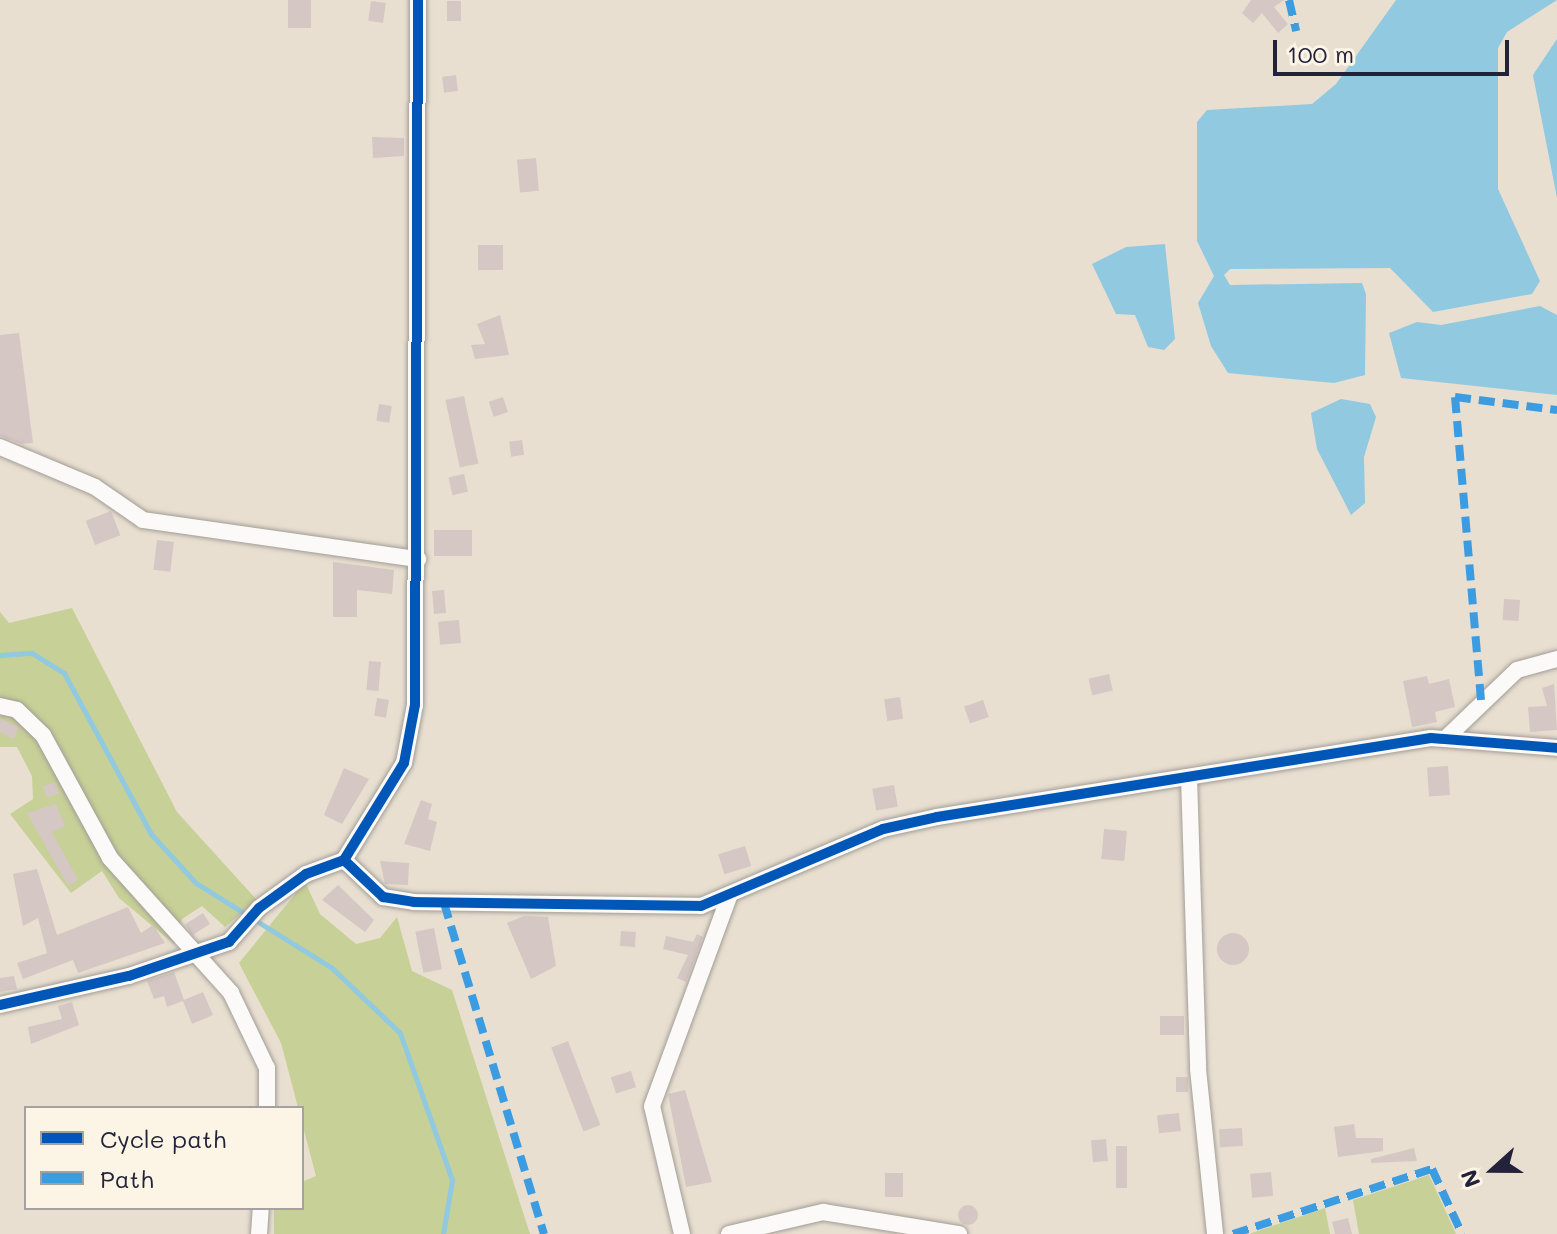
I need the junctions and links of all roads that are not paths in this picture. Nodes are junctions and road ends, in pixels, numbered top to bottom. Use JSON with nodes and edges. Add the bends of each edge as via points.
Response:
{"nodes":[{"id":1,"x":418,"y":0,"type":"edge"},
{"id":2,"x":0,"y":447,"type":"edge"},
{"id":3,"x":418,"y":559,"type":"junction"},
{"id":4,"x":1557,"y":659,"type":"edge"},
{"id":5,"x":0,"y":706,"type":"edge"},
{"id":6,"x":1446,"y":738,"type":"junction"},
{"id":7,"x":1557,"y":748,"type":"edge"},
{"id":8,"x":1189,"y":777,"type":"junction"},
{"id":9,"x":344,"y":860,"type":"junction"},
{"id":10,"x":729,"y":897,"type":"junction"},
{"id":11,"x":199,"y":952,"type":"junction"},
{"id":12,"x":0,"y":1005,"type":"edge"},
{"id":13,"x":267,"y":1106,"type":"edge"},
{"id":14,"x":261,"y":1210,"type":"edge"},
{"id":15,"x":259,"y":1234,"type":"edge"},
{"id":16,"x":682,"y":1234,"type":"edge"},
{"id":17,"x":729,"y":1234,"type":"edge"},
{"id":18,"x":959,"y":1234,"type":"edge"},
{"id":19,"x":1215,"y":1234,"type":"edge"}],
"edges":[{"from":1,"to":3,"type":"street"},
{"from":2,"to":3,"type":"street","via":[[95,487],[143,520]]},
{"from":3,"to":9,"type":"street","via":[[415,705],[404,763]]},
{"from":4,"to":6,"type":"street","via":[[1517,670]]},
{"from":5,"to":11,"type":"street","via":[[17,710],[43,735],[110,858]]},
{"from":6,"to":7,"type":"street"},
{"from":6,"to":8,"type":"street"},
{"from":8,"to":10,"type":"street","via":[[883,829]]},
{"from":8,"to":19,"type":"street","via":[[1198,1069]]},
{"from":9,"to":10,"type":"street","via":[[383,897],[414,902],[701,906]]},
{"from":9,"to":11,"type":"street","via":[[306,874],[259,908],[243,930]]},
{"from":10,"to":16,"type":"street","via":[[652,1106]]},
{"from":11,"to":12,"type":"street"},
{"from":11,"to":13,"type":"street","via":[[254,1034],[267,1068]]},
{"from":14,"to":15,"type":"street"},
{"from":17,"to":18,"type":"street","via":[[823,1212]]}]}
